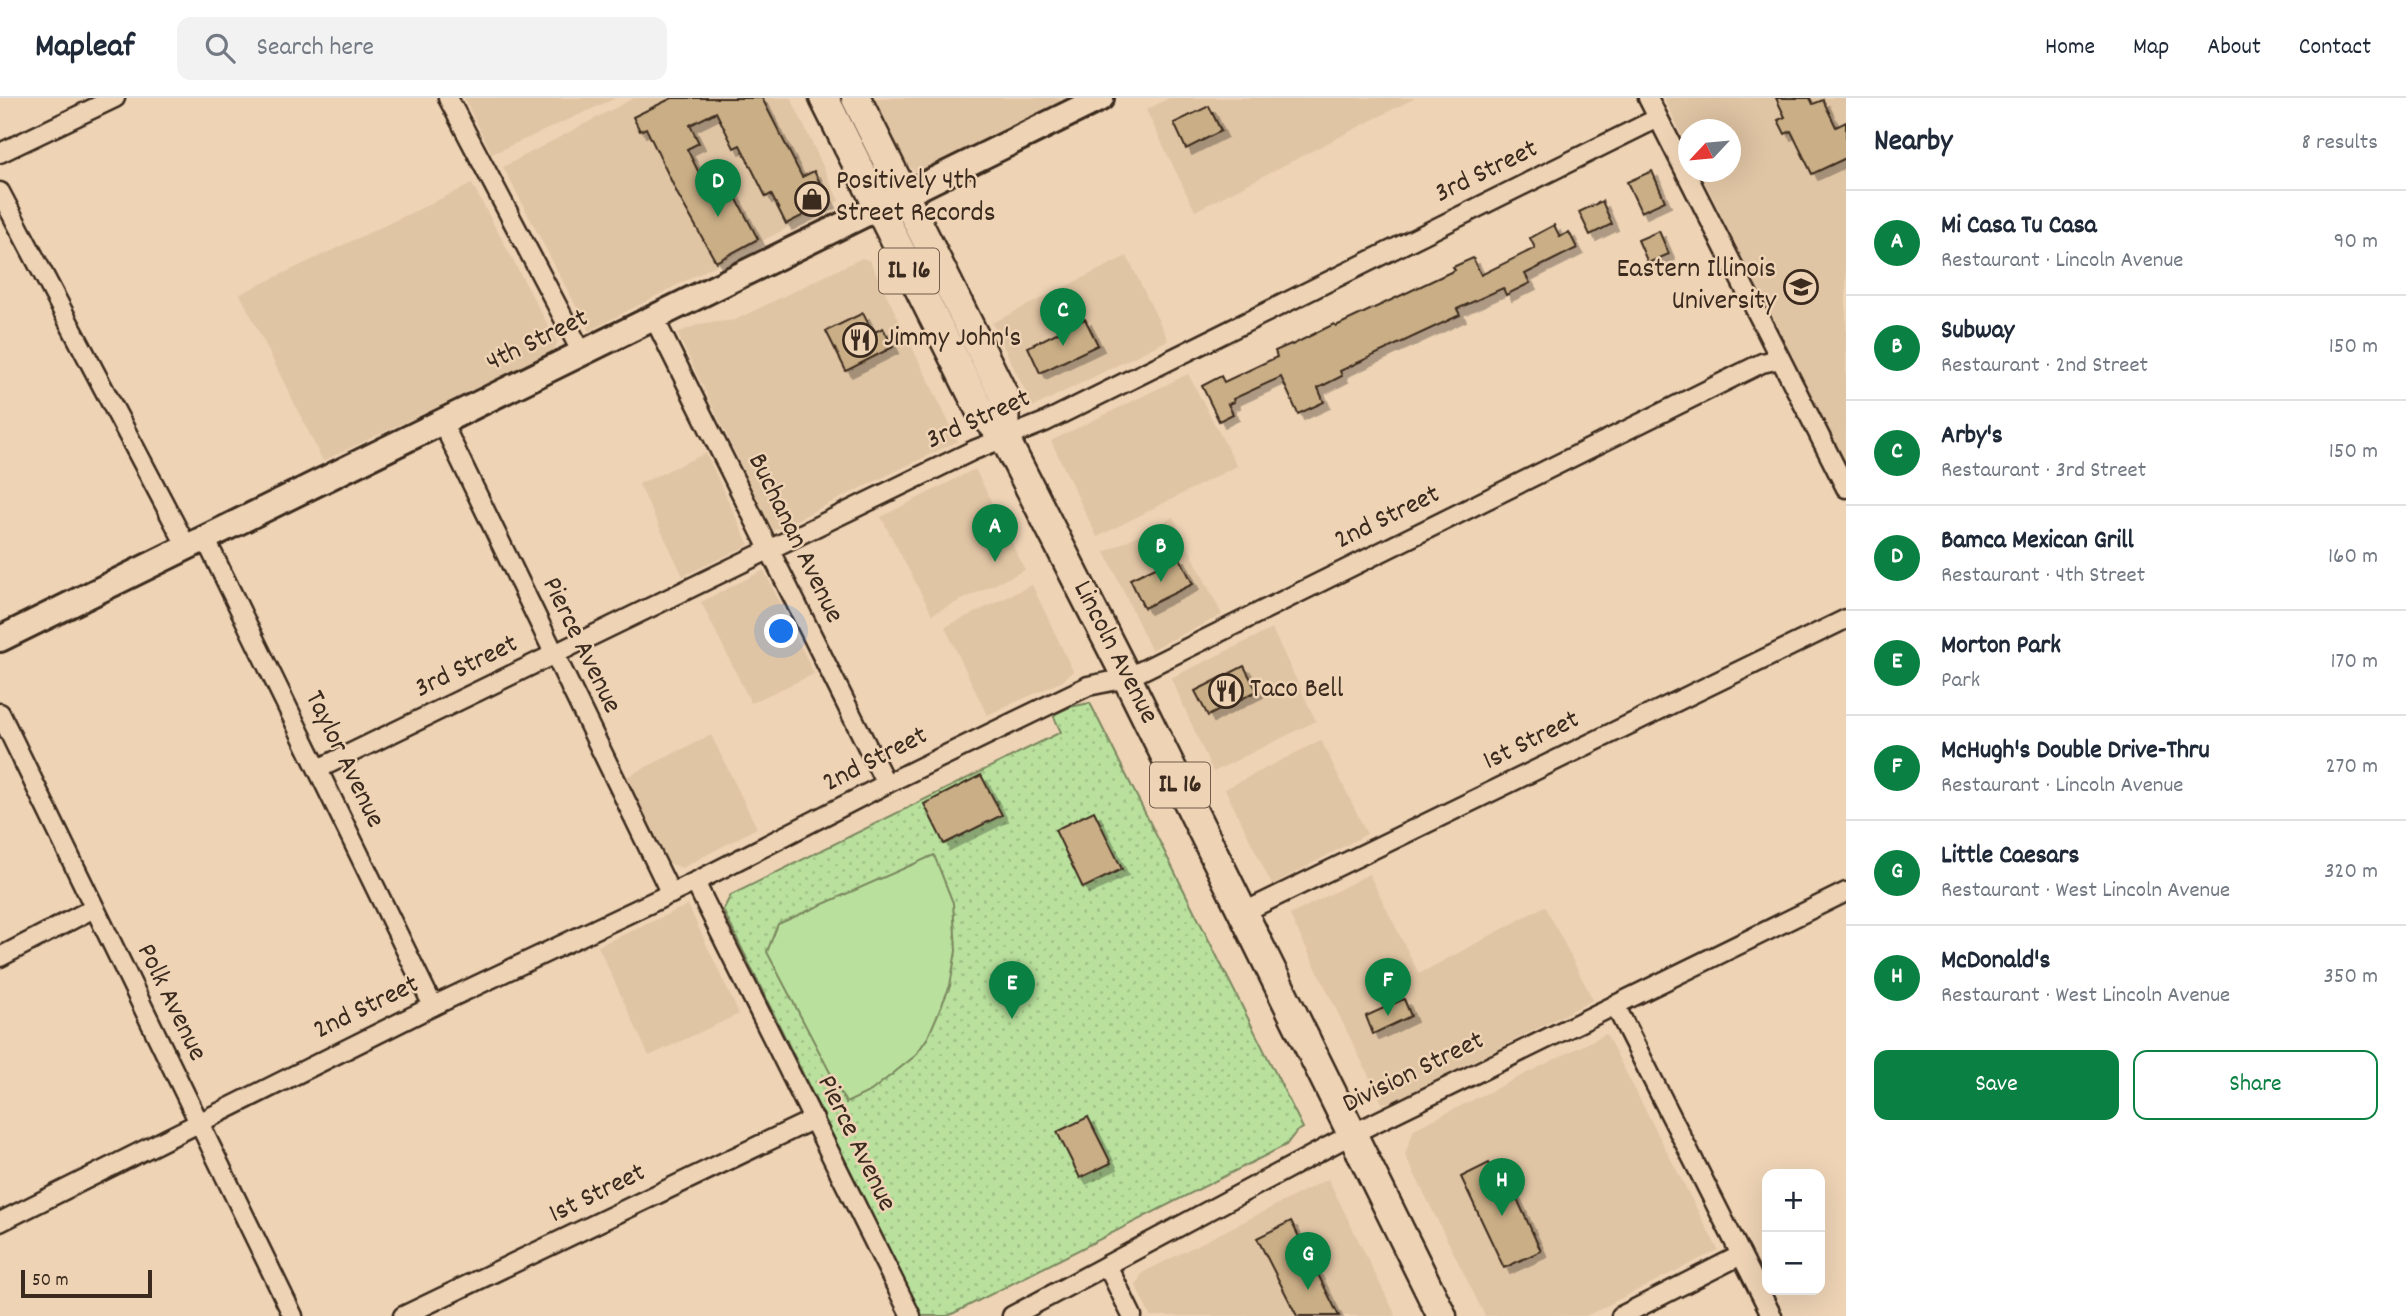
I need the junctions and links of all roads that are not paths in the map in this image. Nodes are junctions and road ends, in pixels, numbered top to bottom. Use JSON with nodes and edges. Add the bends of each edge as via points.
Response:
{"nodes":[{"id":1,"x":115,"y":98,"type":"edge"},
{"id":2,"x":448,"y":98,"type":"edge"},
{"id":3,"x":824,"y":98,"type":"edge"},
{"id":4,"x":856,"y":98,"type":"edge"},
{"id":5,"x":1101,"y":98,"type":"edge"},
{"id":6,"x":1648,"y":98,"type":"edge"},
{"id":7,"x":1658,"y":118,"type":"junction"},
{"id":8,"x":0,"y":153,"type":"edge"},
{"id":9,"x":0,"y":192,"type":"edge"},
{"id":10,"x":904,"y":195,"type":"junction"},
{"id":11,"x":877,"y":208,"type":"junction"},
{"id":12,"x":654,"y":318,"type":"junction"},
{"id":13,"x":582,"y":353,"type":"junction"},
{"id":14,"x":1780,"y":359,"type":"junction"},
{"id":15,"x":442,"y":422,"type":"junction"},
{"id":16,"x":1004,"y":437,"type":"junction"},
{"id":17,"x":1846,"y":488,"type":"edge"},
{"id":18,"x":196,"y":542,"type":"junction"},
{"id":19,"x":769,"y":549,"type":"junction"},
{"id":20,"x":1846,"y":619,"type":"edge"},
{"id":21,"x":0,"y":639,"type":"edge"},
{"id":22,"x":555,"y":654,"type":"junction"},
{"id":23,"x":1126,"y":678,"type":"junction"},
{"id":24,"x":0,"y":713,"type":"edge"},
{"id":25,"x":318,"y":769,"type":"junction"},
{"id":26,"x":886,"y":784,"type":"junction"},
{"id":27,"x":695,"y":882,"type":"junction"},
{"id":28,"x":1846,"y":892,"type":"edge"},
{"id":29,"x":671,"y":894,"type":"junction"},
{"id":30,"x":94,"y":908,"type":"junction"},
{"id":31,"x":1242,"y":913,"type":"junction"},
{"id":32,"x":0,"y":957,"type":"edge"},
{"id":33,"x":1615,"y":1005,"type":"junction"},
{"id":34,"x":433,"y":1006,"type":"junction"},
{"id":35,"x":814,"y":1119,"type":"junction"},
{"id":36,"x":198,"y":1121,"type":"junction"},
{"id":37,"x":1352,"y":1134,"type":"junction"},
{"id":38,"x":0,"y":1222,"type":"edge"},
{"id":39,"x":1741,"y":1255,"type":"junction"},
{"id":40,"x":1107,"y":1265,"type":"junction"},
{"id":41,"x":293,"y":1316,"type":"edge"},
{"id":42,"x":403,"y":1316,"type":"edge"},
{"id":43,"x":911,"y":1316,"type":"edge"},
{"id":44,"x":1012,"y":1316,"type":"edge"},
{"id":45,"x":1132,"y":1316,"type":"edge"},
{"id":46,"x":1442,"y":1316,"type":"edge"},
{"id":47,"x":1621,"y":1316,"type":"edge"},
{"id":48,"x":1772,"y":1316,"type":"edge"}],
"edges":[{"from":1,"to":8,"type":"street"},
{"from":2,"to":13,"type":"street"},
{"from":3,"to":11,"type":"main road","name":"Lincoln Avenue","number":"IL 16"},
{"from":4,"to":10,"type":"main road","name":"Lincoln Avenue","number":"IL 16"},
{"from":5,"to":10,"type":"street","name":"4th Street"},
{"from":6,"to":7,"type":"street"},
{"from":7,"to":14,"type":"street"},
{"from":7,"to":16,"type":"street","name":"3rd Street","via":[[1045,422]]},
{"from":9,"to":18,"type":"street","name":"Taylor Avenue"},
{"from":10,"to":11,"type":"street","name":"4th Street"},
{"from":10,"to":16,"type":"main road","name":"Lincoln Avenue","number":"IL 16","via":[[1005,398]]},
{"from":11,"to":12,"type":"street","name":"4th Street"},
{"from":11,"to":16,"type":"main road","name":"Lincoln Avenue","number":"IL 16","via":[[980,410]]},
{"from":12,"to":13,"type":"street","name":"4th Street"},
{"from":12,"to":19,"type":"street","name":"Buchanan Avenue"},
{"from":13,"to":15,"type":"street","name":"4th Street"},
{"from":14,"to":17,"type":"street"},
{"from":14,"to":23,"type":"street","name":"2nd Street","via":[[1762,363]]},
{"from":15,"to":18,"type":"street","name":"4th Street"},
{"from":15,"to":22,"type":"street","name":"Pierce Avenue"},
{"from":16,"to":19,"type":"street","name":"3rd Street"},
{"from":16,"to":23,"type":"main road","name":"Lincoln Avenue","number":"IL 16"},
{"from":18,"to":21,"type":"street","name":"4th Street"},
{"from":18,"to":25,"type":"street","name":"Taylor Avenue"},
{"from":19,"to":22,"type":"street","name":"3rd Street"},
{"from":19,"to":26,"type":"street","name":"Buchanan Avenue"},
{"from":20,"to":31,"type":"street","name":"1st Street"},
{"from":22,"to":25,"type":"street","name":"3rd Street"},
{"from":22,"to":29,"type":"street","name":"Pierce Avenue"},
{"from":23,"to":26,"type":"street","name":"2nd Street","via":[[1088,686]]},
{"from":23,"to":31,"type":"main road","name":"Lincoln Avenue","number":"IL 16"},
{"from":24,"to":30,"type":"street","name":"Polk Avenue"},
{"from":25,"to":34,"type":"street","name":"Taylor Avenue"},
{"from":26,"to":27,"type":"street","name":"2nd Street"},
{"from":27,"to":29,"type":"street","name":"2nd Street"},
{"from":27,"to":35,"type":"street","name":"Pierce Avenue"},
{"from":28,"to":33,"type":"street","name":"Division Street"},
{"from":29,"to":34,"type":"street","name":"2nd Street"},
{"from":30,"to":32,"type":"street"},
{"from":30,"to":36,"type":"street","name":"Polk Avenue"},
{"from":31,"to":37,"type":"main road","name":"Lincoln Avenue","number":"IL 16"},
{"from":33,"to":37,"type":"street","name":"Division Street"},
{"from":33,"to":39,"type":"street"},
{"from":34,"to":36,"type":"street","name":"2nd Street"},
{"from":35,"to":42,"type":"street","name":"1st Street"},
{"from":35,"to":43,"type":"street","name":"Pierce Avenue"},
{"from":36,"to":38,"type":"street","name":"2nd Street"},
{"from":36,"to":41,"type":"street","name":"Polk Avenue"},
{"from":37,"to":40,"type":"street","name":"Division Street"},
{"from":37,"to":46,"type":"main road","number":"IL 16"},
{"from":39,"to":47,"type":"street"},
{"from":39,"to":48,"type":"street"},
{"from":40,"to":44,"type":"street","name":"Division Street"},
{"from":40,"to":45,"type":"street"}]}
